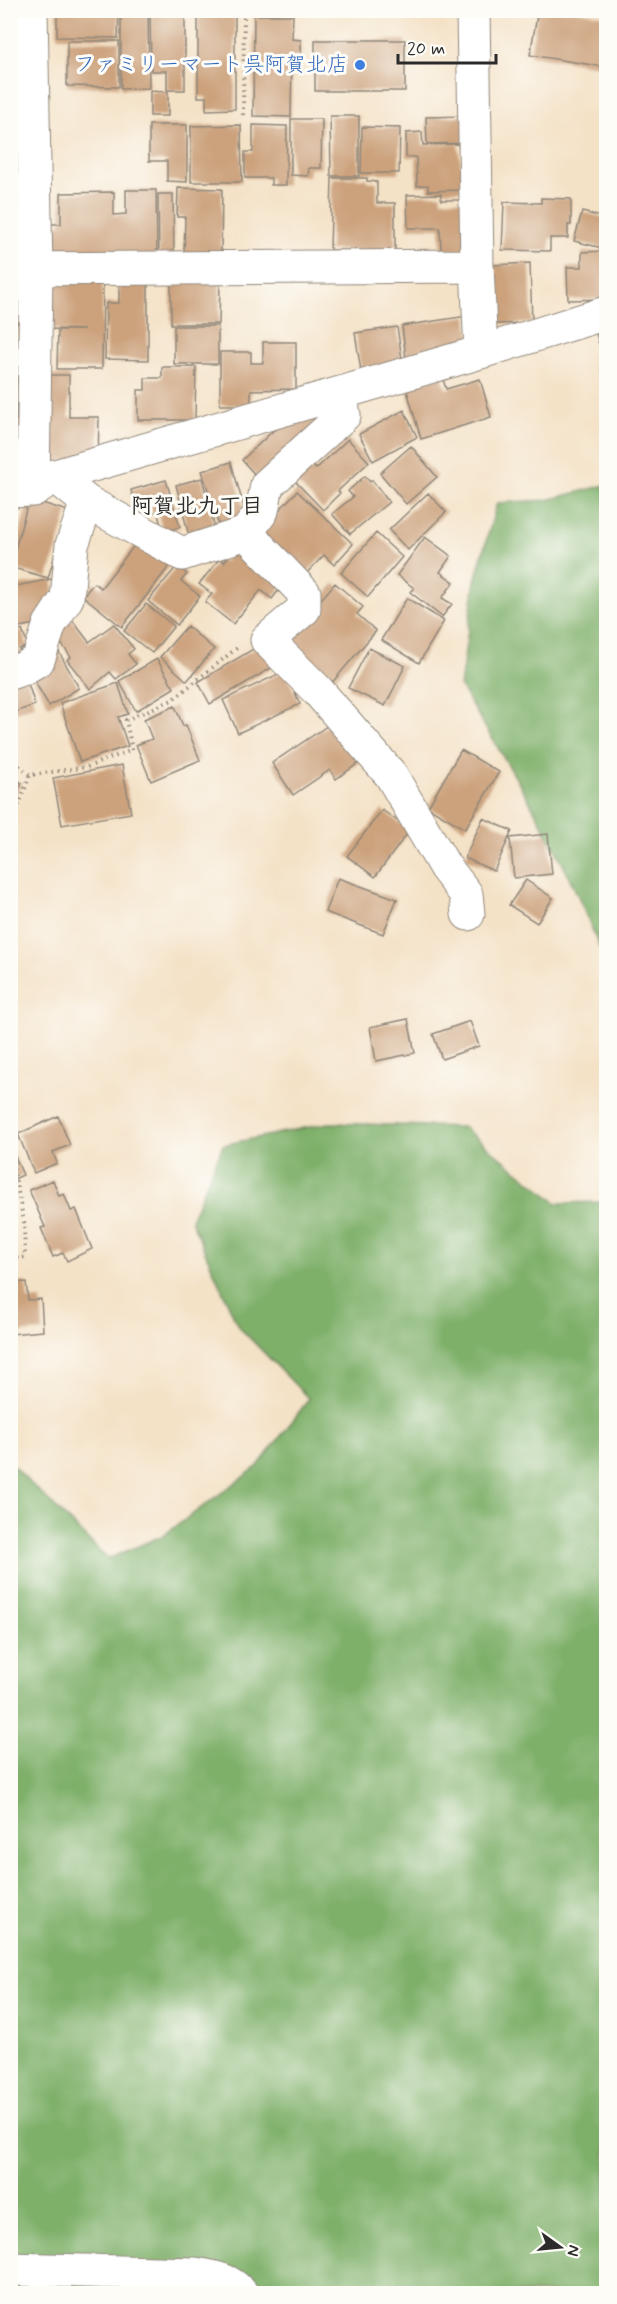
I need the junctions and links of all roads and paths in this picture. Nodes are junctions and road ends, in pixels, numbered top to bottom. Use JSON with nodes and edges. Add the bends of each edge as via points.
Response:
{"nodes":[{"id":1,"x":31,"y":10,"type":"edge"},
{"id":2,"x":244,"y":10,"type":"edge"},
{"id":3,"x":473,"y":10,"type":"edge"},
{"id":4,"x":243,"y":115,"type":"dead end"},
{"id":5,"x":477,"y":266,"type":"junction"},
{"id":6,"x":23,"y":269,"type":"edge"},
{"id":7,"x":606,"y":313,"type":"edge"},
{"id":8,"x":481,"y":352,"type":"junction"},
{"id":9,"x":339,"y":393,"type":"junction"},
{"id":10,"x":33,"y":486,"type":"edge"},
{"id":11,"x":87,"y":502,"type":"junction"},
{"id":12,"x":246,"y":533,"type":"junction"},
{"id":13,"x":267,"y":640,"type":"junction"},
{"id":14,"x":10,"y":673,"type":"edge"},
{"id":15,"x":10,"y":758,"type":"edge"},
{"id":16,"x":30,"y":776,"type":"junction"},
{"id":17,"x":10,"y":828,"type":"edge"},
{"id":18,"x":468,"y":914,"type":"dead end"},
{"id":19,"x":10,"y":1150,"type":"edge"},
{"id":20,"x":10,"y":1260,"type":"edge"},
{"id":21,"x":10,"y":2269,"type":"edge"},
{"id":22,"x":242,"y":2294,"type":"edge"}],
"edges":[{"from":1,"to":6,"type":"street"},
{"from":2,"to":4,"type":"path"},
{"from":3,"to":5,"type":"street"},
{"from":5,"to":6,"type":"street"},
{"from":5,"to":8,"type":"street"},
{"from":6,"to":10,"type":"street"},
{"from":7,"to":8,"type":"street"},
{"from":8,"to":9,"type":"street"},
{"from":9,"to":10,"type":"street"},
{"from":9,"to":12,"type":"street","via":[[344,415],[267,485],[262,511]]},
{"from":10,"to":11,"type":"street"},
{"from":11,"to":12,"type":"street","via":[[182,554]]},
{"from":11,"to":14,"type":"street","via":[[72,545],[67,598],[50,624],[38,660]]},
{"from":12,"to":13,"type":"street","via":[[304,593],[304,609]]},
{"from":13,"to":16,"type":"path","via":[[247,639],[172,700],[126,720],[132,750],[87,767]]},
{"from":13,"to":18,"type":"street","via":[[318,691],[391,775],[445,867],[466,894]]},
{"from":15,"to":16,"type":"path"},
{"from":16,"to":17,"type":"path"},
{"from":19,"to":20,"type":"path","via":[[24,1222],[25,1257]]},
{"from":21,"to":22,"type":"street","via":[[195,2274],[222,2279]]}]}
